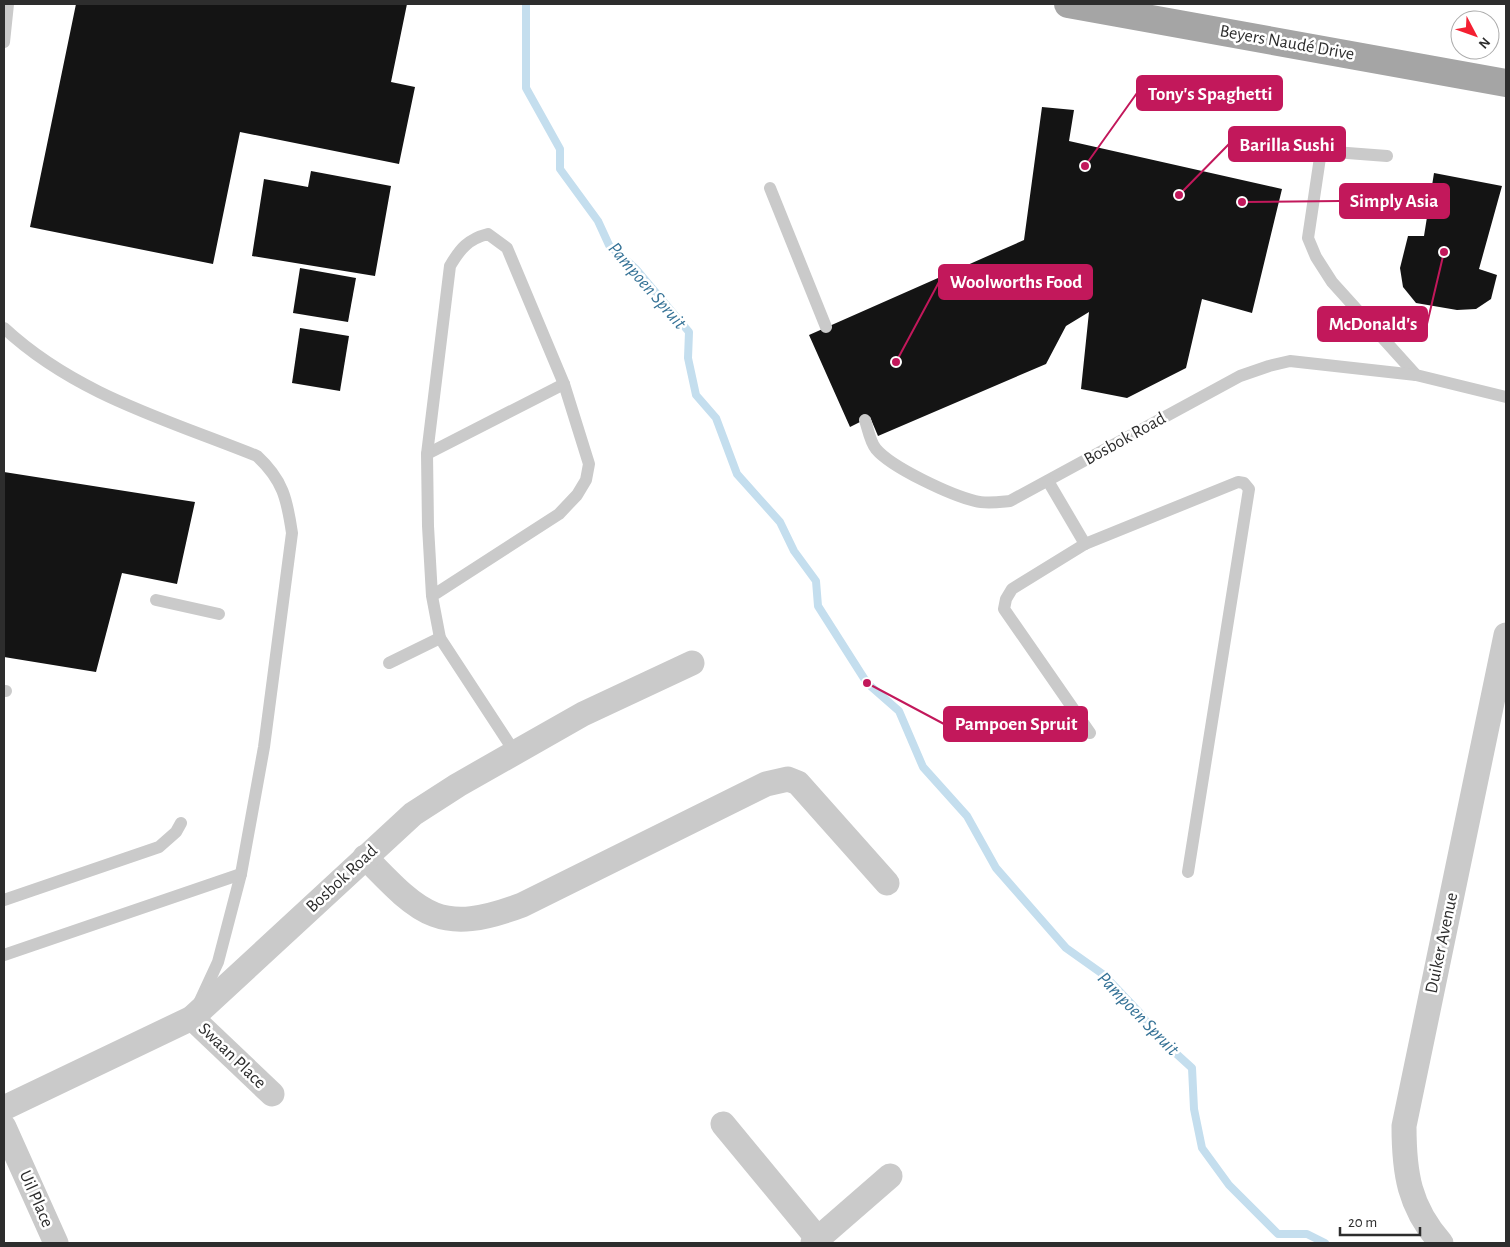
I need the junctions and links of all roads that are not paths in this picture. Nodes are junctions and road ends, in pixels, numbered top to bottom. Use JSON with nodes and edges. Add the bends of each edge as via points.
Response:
{"nodes":[{"id":1,"x":8,"y":4,"type":"edge"},
{"id":2,"x":1068,"y":4,"type":"edge"},
{"id":3,"x":4,"y":42,"type":"edge"},
{"id":4,"x":1506,"y":83,"type":"edge"},
{"id":5,"x":1387,"y":156,"type":"dead end"},
{"id":6,"x":770,"y":188,"type":"dead end"},
{"id":7,"x":826,"y":327,"type":"dead end"},
{"id":8,"x":4,"y":328,"type":"edge"},
{"id":9,"x":1416,"y":375,"type":"junction"},
{"id":10,"x":564,"y":384,"type":"junction"},
{"id":11,"x":1506,"y":397,"type":"edge"},
{"id":12,"x":865,"y":420,"type":"dead end"},
{"id":13,"x":427,"y":454,"type":"junction"},
{"id":14,"x":1048,"y":481,"type":"junction"},
{"id":15,"x":1085,"y":544,"type":"junction"},
{"id":16,"x":432,"y":596,"type":"junction"},
{"id":17,"x":156,"y":600,"type":"dead end"},
{"id":18,"x":219,"y":614,"type":"dead end"},
{"id":19,"x":1506,"y":635,"type":"edge"},
{"id":20,"x":440,"y":638,"type":"junction"},
{"id":21,"x":390,"y":663,"type":"dead end"},
{"id":22,"x":692,"y":663,"type":"dead end"},
{"id":23,"x":1090,"y":733,"type":"dead end"},
{"id":24,"x":514,"y":751,"type":"junction"},
{"id":25,"x":181,"y":823,"type":"dead end"},
{"id":26,"x":366,"y":857,"type":"junction"},
{"id":27,"x":1188,"y":872,"type":"dead end"},
{"id":28,"x":241,"y":874,"type":"junction"},
{"id":29,"x":887,"y":883,"type":"dead end"},
{"id":30,"x":4,"y":900,"type":"edge"},
{"id":31,"x":4,"y":954,"type":"edge"},
{"id":32,"x":192,"y":1018,"type":"junction"},
{"id":33,"x":272,"y":1094,"type":"dead end"},
{"id":34,"x":4,"y":1108,"type":"edge"},
{"id":35,"x":723,"y":1124,"type":"dead end"},
{"id":36,"x":4,"y":1127,"type":"edge"},
{"id":37,"x":890,"y":1176,"type":"dead end"},
{"id":38,"x":815,"y":1241,"type":"edge"},
{"id":39,"x":56,"y":1243,"type":"edge"},
{"id":40,"x":1441,"y":1243,"type":"edge"}],
"edges":[{"from":1,"to":3,"type":"lane"},
{"from":2,"to":4,"type":"main road","name":"Beyers Naudé Drive"},
{"from":5,"to":9,"type":"lane","via":[[1321,151],[1308,238],[1332,282]]},
{"from":6,"to":7,"type":"lane"},
{"from":8,"to":28,"type":"lane","via":[[27,350],[86,387],[140,412],[257,456],[280,483],[288,505],[292,533],[264,747]]},
{"from":9,"to":11,"type":"lane","name":"Bosbok Road"},
{"from":9,"to":14,"type":"lane","name":"Bosbok Road","via":[[1290,361],[1269,366],[1240,376]]},
{"from":10,"to":13,"type":"lane"},
{"from":10,"to":13,"type":"lane","via":[[507,248],[488,234],[475,238],[460,248],[450,266]]},
{"from":10,"to":16,"type":"lane","via":[[589,464],[586,480],[577,495],[559,514]]},
{"from":12,"to":14,"type":"lane","name":"Bosbok Road","via":[[874,447],[886,458],[951,494],[977,502],[1010,501]]},
{"from":13,"to":16,"type":"lane"},
{"from":14,"to":15,"type":"lane"},
{"from":15,"to":23,"type":"lane","via":[[1012,590],[1004,609]]},
{"from":15,"to":27,"type":"lane","via":[[1238,482],[1250,488]]},
{"from":16,"to":20,"type":"lane"},
{"from":17,"to":18,"type":"lane"},
{"from":19,"to":40,"type":"street","name":"Duiker Avenue","via":[[1404,1126],[1407,1180],[1424,1224]]},
{"from":20,"to":21,"type":"lane"},
{"from":20,"to":24,"type":"lane"},
{"from":22,"to":24,"type":"street","name":"Bosbok Road","via":[[583,714]]},
{"from":24,"to":26,"type":"street","name":"Bosbok Road","via":[[413,814]]},
{"from":25,"to":30,"type":"lane","via":[[176,832],[158,846]]},
{"from":26,"to":29,"type":"street","via":[[419,908],[431,914],[474,920],[522,905],[766,784],[788,779],[798,784]]},
{"from":26,"to":32,"type":"street","name":"Bosbok Road"},
{"from":28,"to":31,"type":"lane"},
{"from":28,"to":32,"type":"lane","via":[[218,962]]},
{"from":32,"to":33,"type":"street","name":"Swaan Place"},
{"from":32,"to":34,"type":"street","name":"Bosbok Road"},
{"from":35,"to":38,"type":"street"},
{"from":36,"to":39,"type":"street","name":"Uil Place"},
{"from":37,"to":38,"type":"street"}]}
